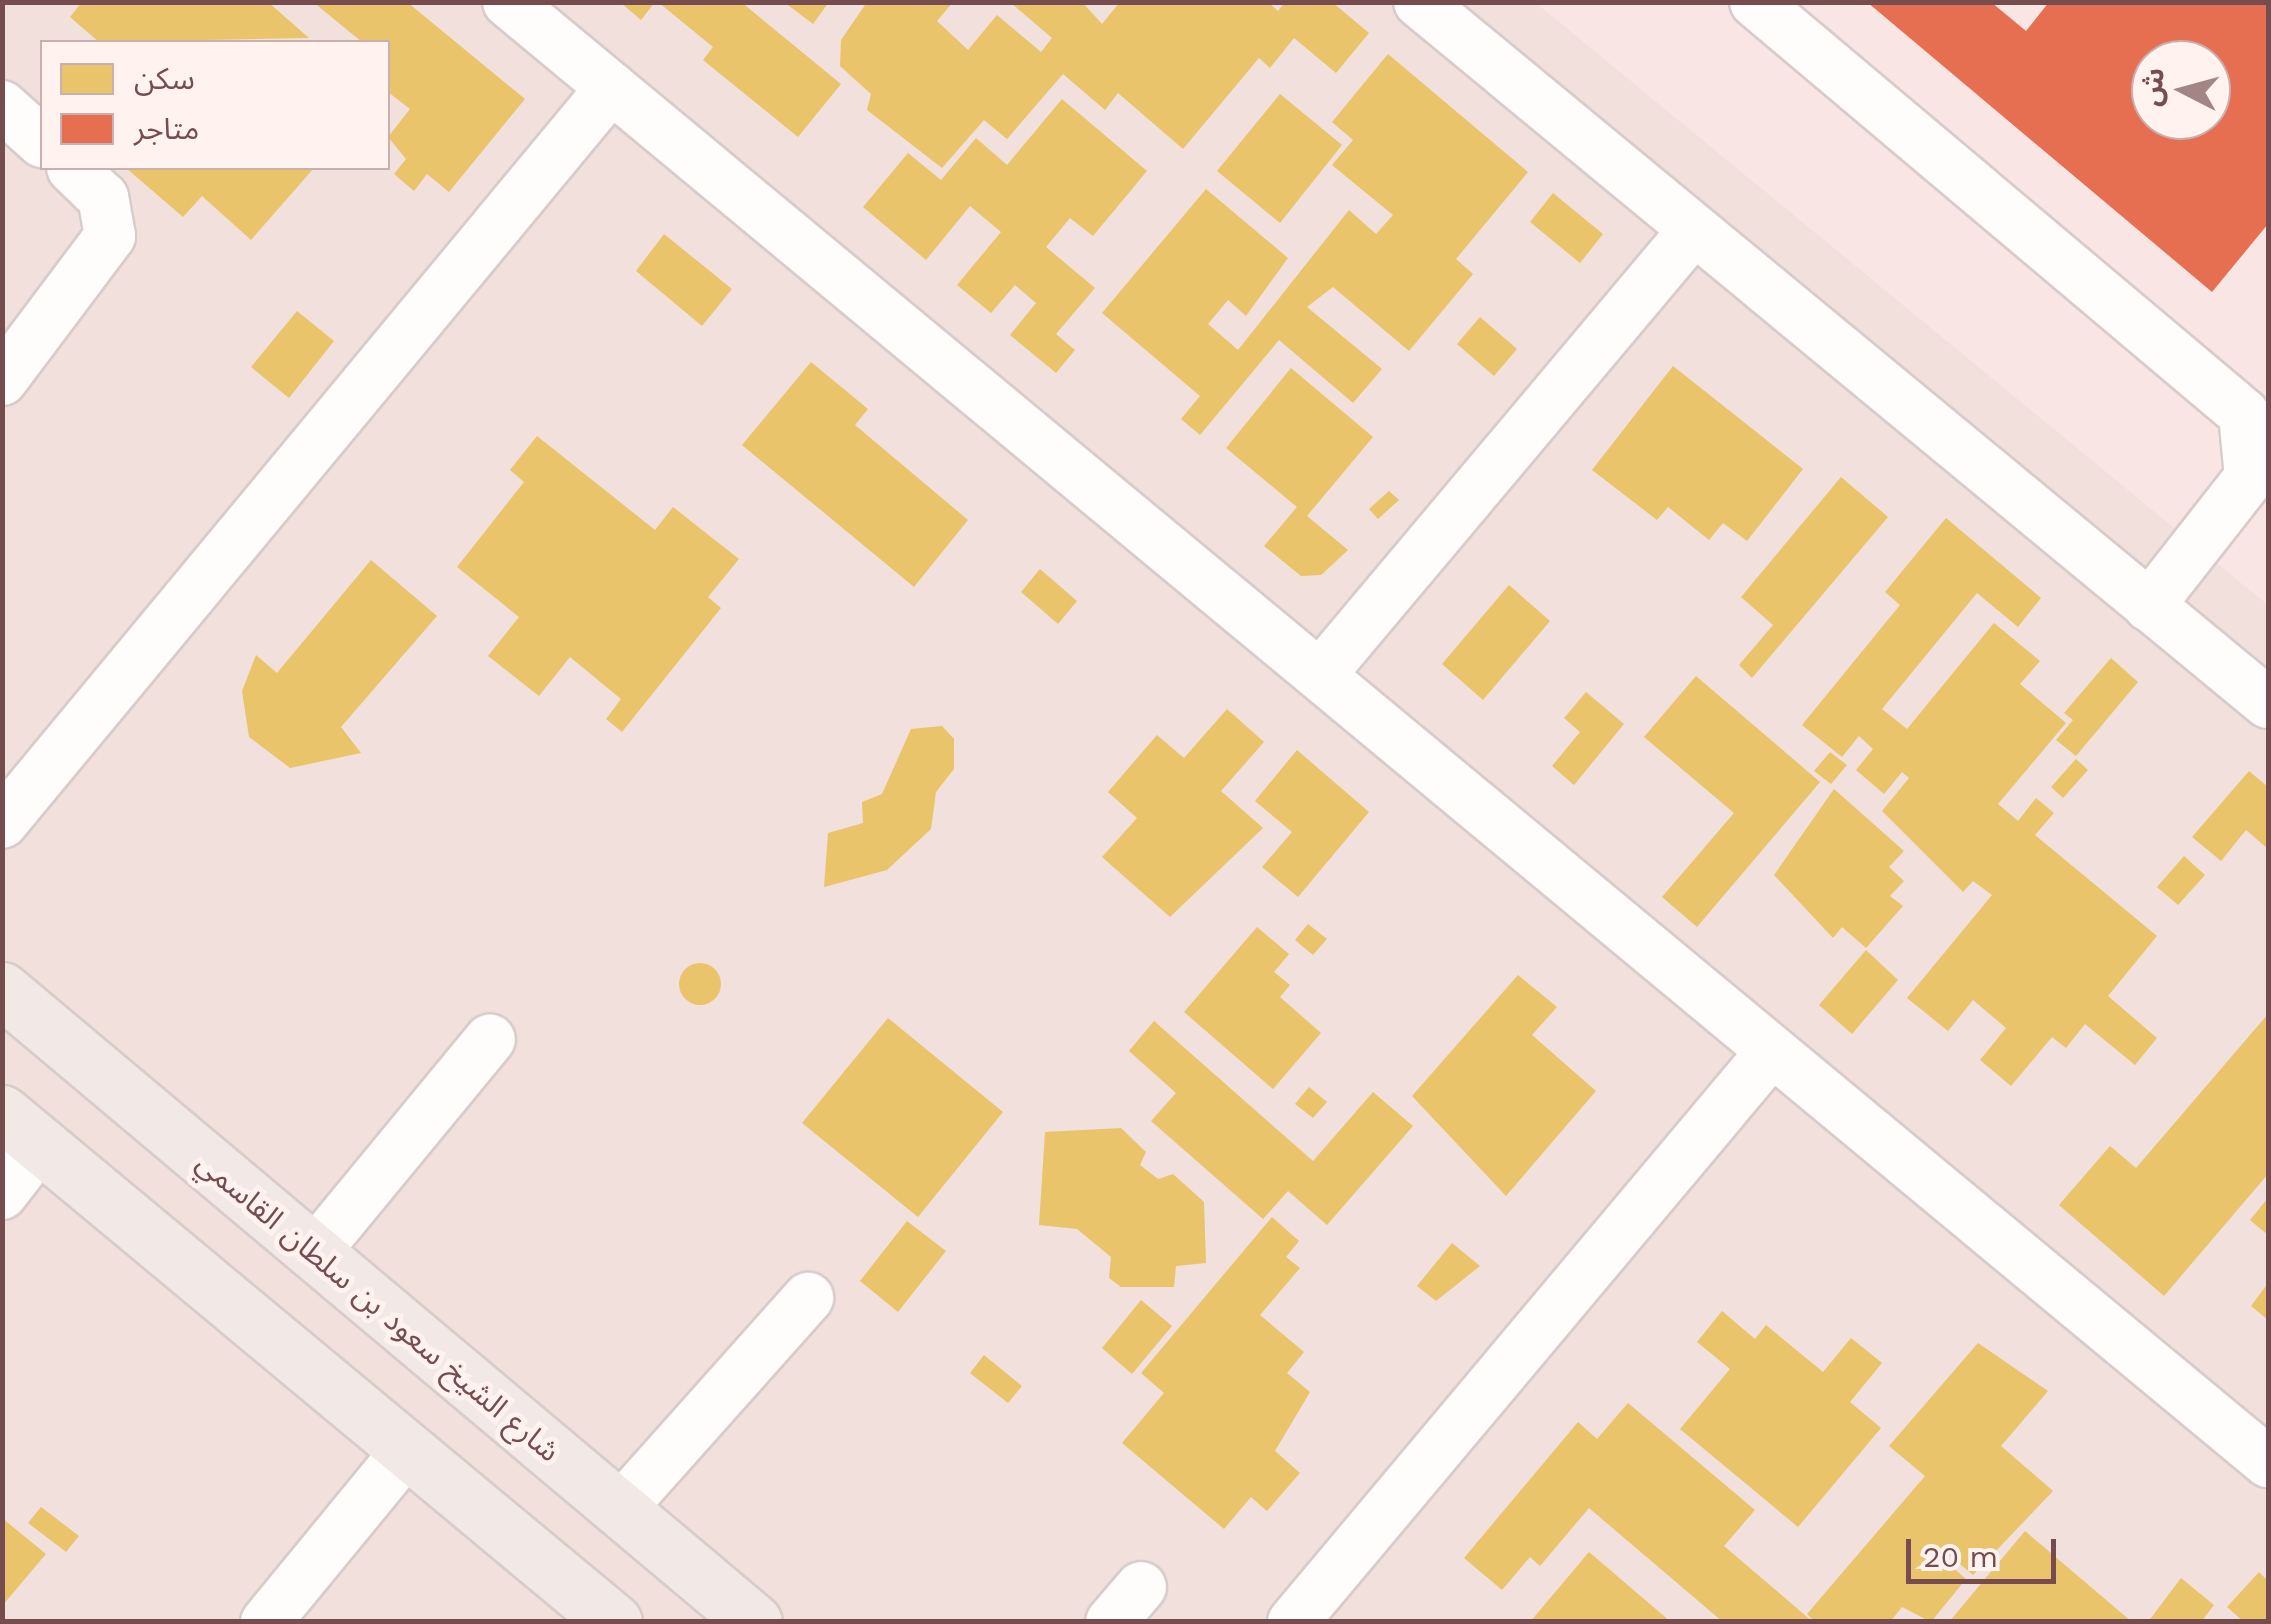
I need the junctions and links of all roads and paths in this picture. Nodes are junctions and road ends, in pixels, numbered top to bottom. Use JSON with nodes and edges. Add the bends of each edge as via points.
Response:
{"nodes":[{"id":1,"x":508,"y":2,"type":"edge"},
{"id":2,"x":1420,"y":2,"type":"edge"},
{"id":3,"x":1755,"y":2,"type":"edge"},
{"id":4,"x":611,"y":88,"type":"junction"},
{"id":5,"x":2,"y":106,"type":"edge"},
{"id":6,"x":40,"y":140,"type":"edge"},
{"id":7,"x":74,"y":170,"type":"edge"},
{"id":8,"x":1693,"y":230,"type":"junction"},
{"id":9,"x":2,"y":380,"type":"edge"},
{"id":10,"x":2149,"y":606,"type":"junction"},
{"id":11,"x":1320,"y":675,"type":"junction"},
{"id":12,"x":2268,"y":702,"type":"edge"},
{"id":13,"x":2,"y":823,"type":"edge"},
{"id":14,"x":2,"y":990,"type":"edge"},
{"id":15,"x":490,"y":1040,"type":"dead end"},
{"id":16,"x":1772,"y":1050,"type":"junction"},
{"id":17,"x":21,"y":1129,"type":"edge"},
{"id":18,"x":2,"y":1194,"type":"edge"},
{"id":19,"x":313,"y":1254,"type":"junction"},
{"id":20,"x":808,"y":1298,"type":"dead end"},
{"id":21,"x":408,"y":1449,"type":"junction"},
{"id":22,"x":2268,"y":1462,"type":"edge"},
{"id":23,"x":620,"y":1509,"type":"junction"},
{"id":24,"x":266,"y":1622,"type":"edge"},
{"id":25,"x":614,"y":1622,"type":"edge"},
{"id":26,"x":754,"y":1622,"type":"edge"},
{"id":27,"x":1293,"y":1622,"type":"edge"}],
"edges":[{"from":1,"to":4,"type":"street"},
{"from":2,"to":8,"type":"street"},
{"from":3,"to":10,"type":"street","via":[[2244,414],[2250,477]]},
{"from":4,"to":11,"type":"street"},
{"from":4,"to":13,"type":"street"},
{"from":5,"to":6,"type":"street"},
{"from":7,"to":9,"type":"street","via":[[103,198],[110,236]]},
{"from":8,"to":10,"type":"street"},
{"from":8,"to":11,"type":"street"},
{"from":10,"to":12,"type":"street"},
{"from":11,"to":16,"type":"street"},
{"from":14,"to":19,"type":"main road","name":"شارع الشيخ سعود بن سلطان القاسمي"},
{"from":15,"to":19,"type":"street"},
{"from":16,"to":22,"type":"street"},
{"from":16,"to":27,"type":"street"},
{"from":17,"to":18,"type":"street"},
{"from":17,"to":21,"type":"main road"},
{"from":19,"to":23,"type":"main road","name":"شارع الشيخ سعود بن سلطان القاسمي"},
{"from":20,"to":23,"type":"street"},
{"from":21,"to":24,"type":"street"},
{"from":21,"to":25,"type":"main road"},
{"from":23,"to":26,"type":"main road","name":"شارع الشيخ سعود بن سلطان القاسمي"}]}
